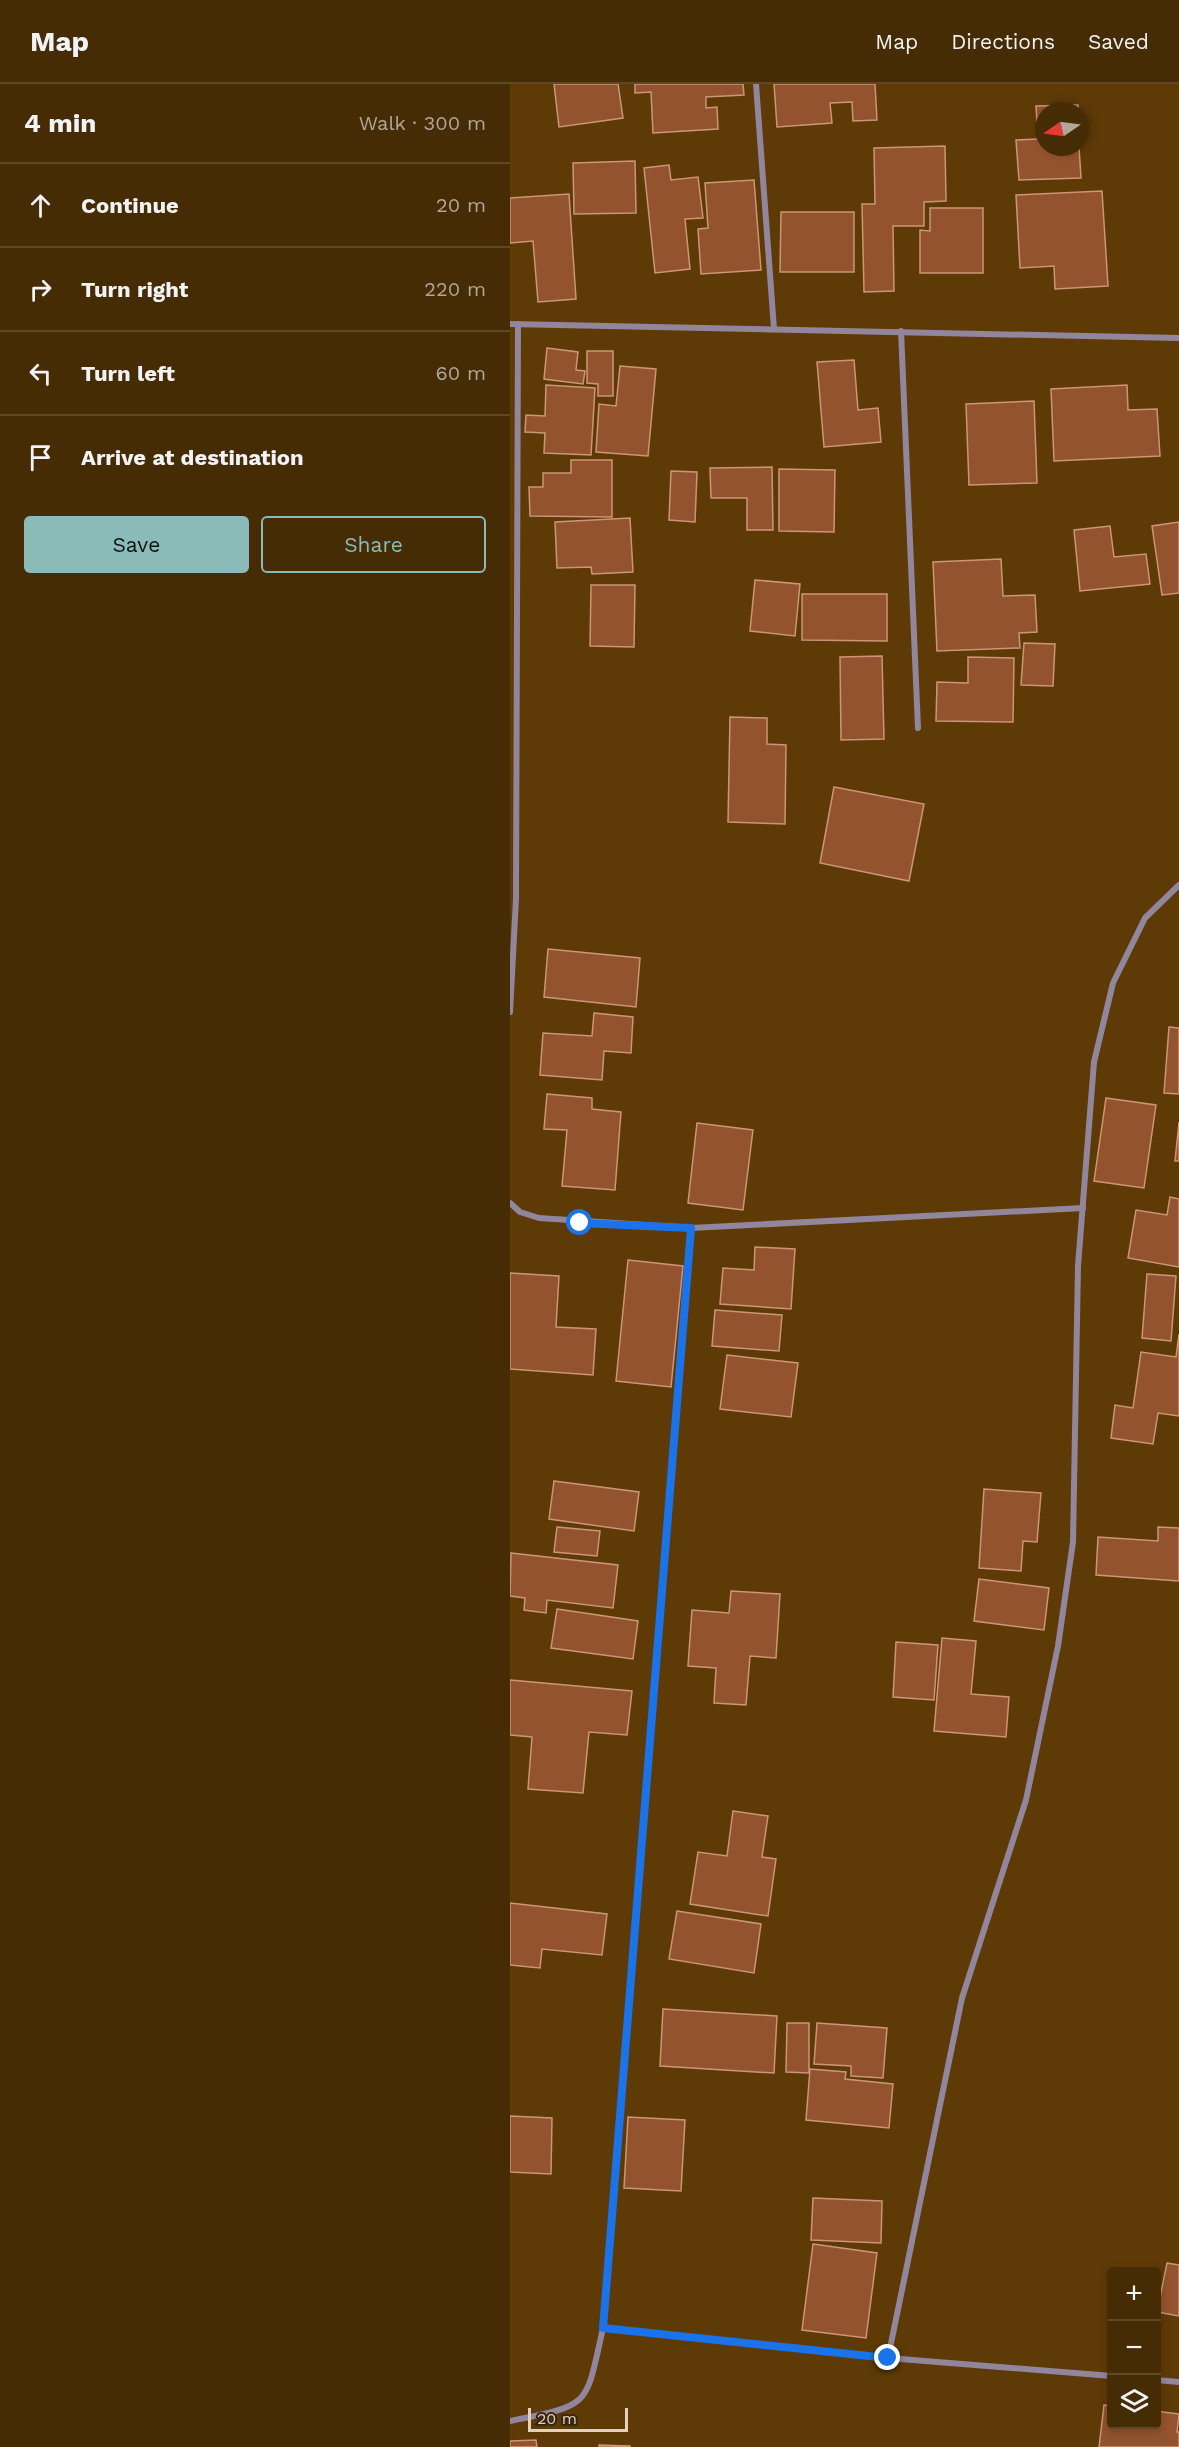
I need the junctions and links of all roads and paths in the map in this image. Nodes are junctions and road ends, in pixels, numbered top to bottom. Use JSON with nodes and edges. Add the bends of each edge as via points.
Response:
{"nodes":[{"id":1,"x":756,"y":84,"type":"edge"},
{"id":2,"x":510,"y":324,"type":"edge"},
{"id":3,"x":518,"y":324,"type":"junction"},
{"id":4,"x":774,"y":329,"type":"junction"},
{"id":5,"x":901,"y":331,"type":"junction"},
{"id":6,"x":1179,"y":338,"type":"edge"},
{"id":7,"x":918,"y":728,"type":"dead end"},
{"id":8,"x":1179,"y":885,"type":"edge"},
{"id":9,"x":510,"y":1012,"type":"edge"},
{"id":10,"x":510,"y":1203,"type":"edge"},
{"id":11,"x":1083,"y":1208,"type":"junction"},
{"id":12,"x":691,"y":1228,"type":"junction"},
{"id":13,"x":603,"y":2328,"type":"junction"},
{"id":14,"x":888,"y":2358,"type":"junction"},
{"id":15,"x":1107,"y":2376,"type":"edge"},
{"id":16,"x":1161,"y":2380,"type":"edge"},
{"id":17,"x":1179,"y":2382,"type":"edge"},
{"id":18,"x":510,"y":2421,"type":"edge"}],
"edges":[{"from":1,"to":4,"type":"street"},
{"from":2,"to":3,"type":"street"},
{"from":3,"to":4,"type":"street"},
{"from":3,"to":9,"type":"street","via":[[516,899]]},
{"from":4,"to":5,"type":"street"},
{"from":5,"to":6,"type":"street"},
{"from":5,"to":7,"type":"street"},
{"from":8,"to":11,"type":"street","via":[[1145,918],[1113,983],[1094,1062]]},
{"from":10,"to":12,"type":"street","via":[[520,1212],[539,1218]]},
{"from":11,"to":12,"type":"street"},
{"from":11,"to":14,"type":"street","via":[[1078,1266],[1073,1542],[1058,1646],[1026,1800],[962,1998]]},
{"from":12,"to":13,"type":"street"},
{"from":13,"to":14,"type":"street"},
{"from":13,"to":18,"type":"street","via":[[590,2387],[583,2399],[568,2408]]},
{"from":14,"to":15,"type":"street"},
{"from":16,"to":17,"type":"street"}]}
